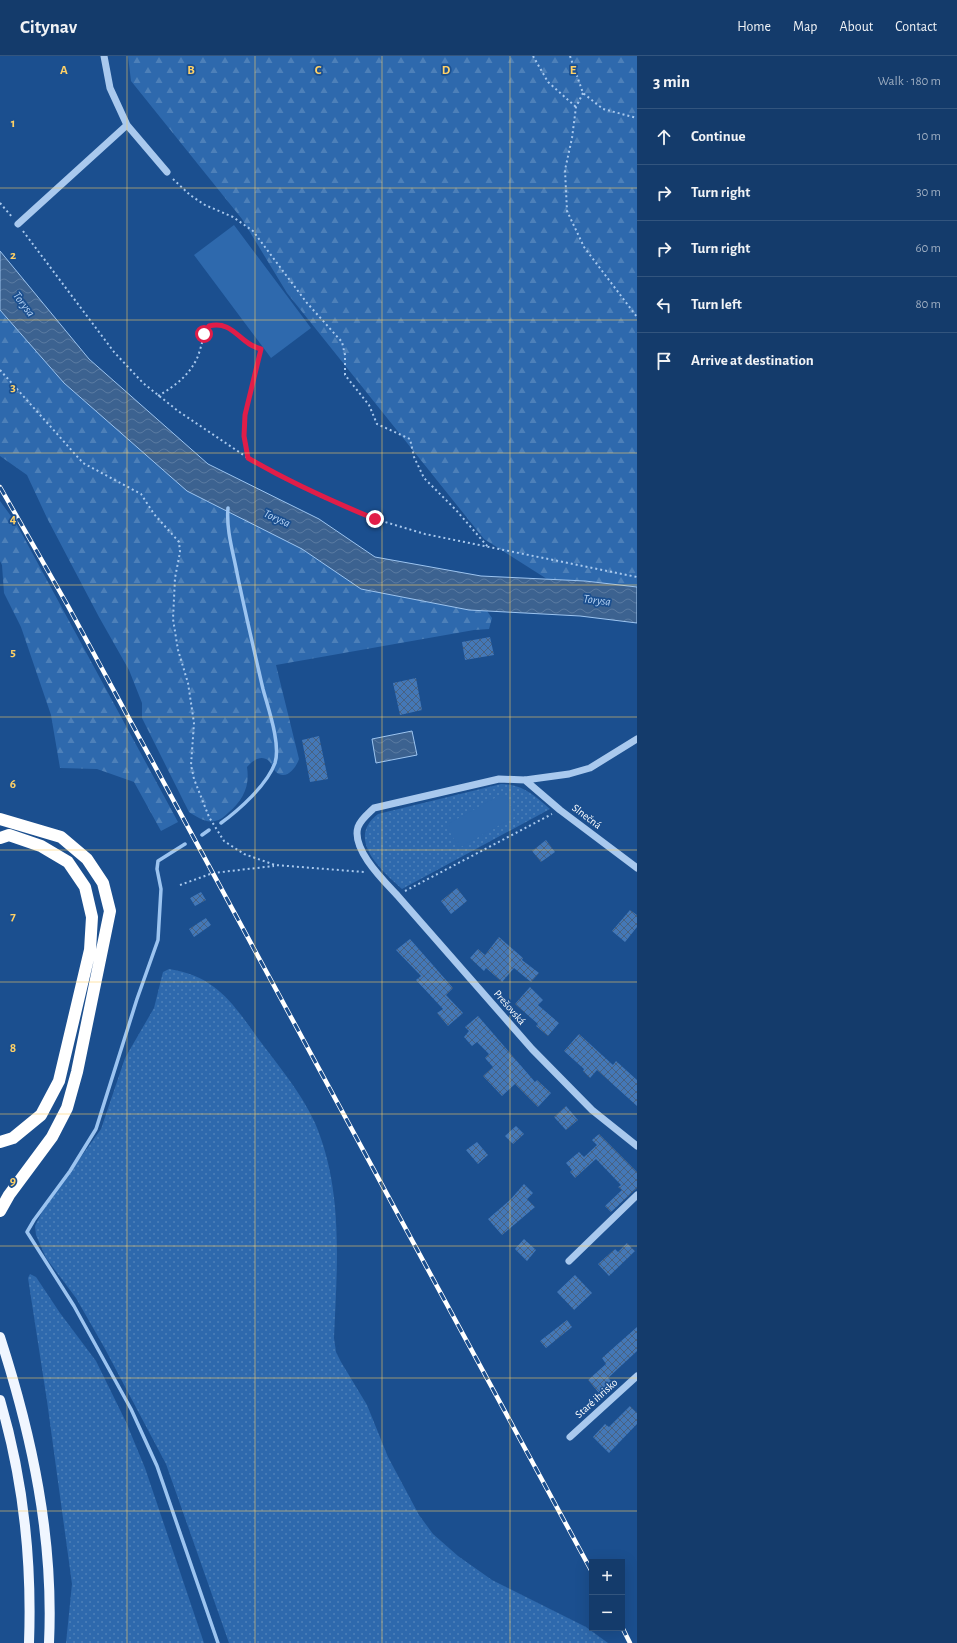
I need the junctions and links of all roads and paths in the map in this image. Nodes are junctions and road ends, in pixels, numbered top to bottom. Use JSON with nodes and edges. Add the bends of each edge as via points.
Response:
{"nodes":[{"id":1,"x":104,"y":56,"type":"edge"},
{"id":2,"x":533,"y":56,"type":"edge"},
{"id":3,"x":570,"y":56,"type":"edge"},
{"id":4,"x":582,"y":93,"type":"junction"},
{"id":5,"x":576,"y":107,"type":"junction"},
{"id":6,"x":637,"y":118,"type":"edge"},
{"id":7,"x":127,"y":125,"type":"junction"},
{"id":8,"x":166,"y":172,"type":"joint"},
{"id":9,"x":0,"y":203,"type":"edge"},
{"id":10,"x":18,"y":224,"type":"junction"},
{"id":11,"x":637,"y":317,"type":"edge"},
{"id":12,"x":262,"y":346,"type":"dead end"},
{"id":13,"x":261,"y":349,"type":"junction"},
{"id":14,"x":0,"y":370,"type":"edge"},
{"id":15,"x":158,"y":396,"type":"junction"},
{"id":16,"x":248,"y":458,"type":"junction"},
{"id":17,"x":488,"y":547,"type":"junction"},
{"id":18,"x":637,"y":577,"type":"edge"},
{"id":19,"x":637,"y":739,"type":"edge"},
{"id":20,"x":525,"y":780,"type":"junction"},
{"id":21,"x":560,"y":810,"type":"junction"},
{"id":22,"x":0,"y":818,"type":"edge"},
{"id":23,"x":0,"y":838,"type":"edge"},
{"id":24,"x":275,"y":866,"type":"junction"},
{"id":25,"x":637,"y":868,"type":"edge"},
{"id":26,"x":376,"y":873,"type":"junction"},
{"id":27,"x":180,"y":885,"type":"dead end"},
{"id":28,"x":397,"y":895,"type":"junction"},
{"id":29,"x":0,"y":1142,"type":"edge"},
{"id":30,"x":637,"y":1146,"type":"edge"},
{"id":31,"x":637,"y":1195,"type":"edge"},
{"id":32,"x":0,"y":1211,"type":"edge"},
{"id":33,"x":569,"y":1261,"type":"dead end"},
{"id":34,"x":0,"y":1337,"type":"edge"},
{"id":35,"x":635,"y":1380,"type":"edge"},
{"id":36,"x":0,"y":1400,"type":"edge"},
{"id":37,"x":570,"y":1437,"type":"dead end"},
{"id":38,"x":29,"y":1643,"type":"edge"},
{"id":39,"x":49,"y":1643,"type":"edge"}],
"edges":[{"from":1,"to":7,"type":"street","via":[[110,88]]},
{"from":2,"to":5,"type":"path","via":[[548,82]]},
{"from":3,"to":4,"type":"path"},
{"from":4,"to":5,"type":"path"},
{"from":4,"to":6,"type":"path","via":[[603,109]]},
{"from":5,"to":11,"type":"path","via":[[565,170],[567,211],[584,247]]},
{"from":7,"to":8,"type":"street"},
{"from":7,"to":10,"type":"street"},
{"from":8,"to":17,"type":"path","via":[[205,205],[233,217],[253,231],[307,303],[342,342],[345,375],[369,405],[377,424],[410,439],[424,478]]},
{"from":9,"to":10,"type":"path"},
{"from":10,"to":15,"type":"path","via":[[114,352],[143,384]]},
{"from":12,"to":13,"type":"path"},
{"from":13,"to":15,"type":"path","via":[[252,347],[224,325],[209,326],[198,356],[188,372],[176,385]]},
{"from":13,"to":16,"type":"path","via":[[245,415],[244,436]]},
{"from":14,"to":24,"type":"path","via":[[83,463],[141,494],[154,514],[179,542],[173,619],[178,650],[188,683],[194,723],[191,765],[194,779],[209,817],[224,841],[244,854]]},
{"from":15,"to":16,"type":"path"},
{"from":16,"to":17,"type":"path","via":[[324,498],[375,519],[425,534]]},
{"from":17,"to":18,"type":"path"},
{"from":19,"to":20,"type":"street","name":"Prešovská","via":[[590,768],[569,774]]},
{"from":20,"to":21,"type":"street","name":"Slnečná"},
{"from":20,"to":26,"type":"street","name":"Prešovská","via":[[499,779],[374,808],[363,818],[358,828],[357,840]]},
{"from":21,"to":25,"type":"street","name":"Slnečná"},
{"from":21,"to":28,"type":"path"},
{"from":22,"to":32,"type":"highway","via":[[61,837],[87,859],[103,883],[110,911],[77,1072],[67,1108],[52,1137]]},
{"from":23,"to":29,"type":"highway","via":[[9,836],[41,846],[68,862],[85,888],[92,917],[90,950],[58,1081],[41,1115],[13,1138]]},
{"from":24,"to":26,"type":"path"},
{"from":24,"to":27,"type":"path","via":[[213,873]]},
{"from":26,"to":28,"type":"street","name":"Prešovská"},
{"from":28,"to":30,"type":"street","name":"Prešovská","via":[[532,1049],[592,1110]]},
{"from":31,"to":33,"type":"street"},
{"from":34,"to":39,"type":"main road","via":[[26,1424],[36,1472],[48,1562]]},
{"from":35,"to":37,"type":"street","name":"Staré ihrisko"},
{"from":36,"to":38,"type":"main road","via":[[24,1511],[30,1593]]}]}
